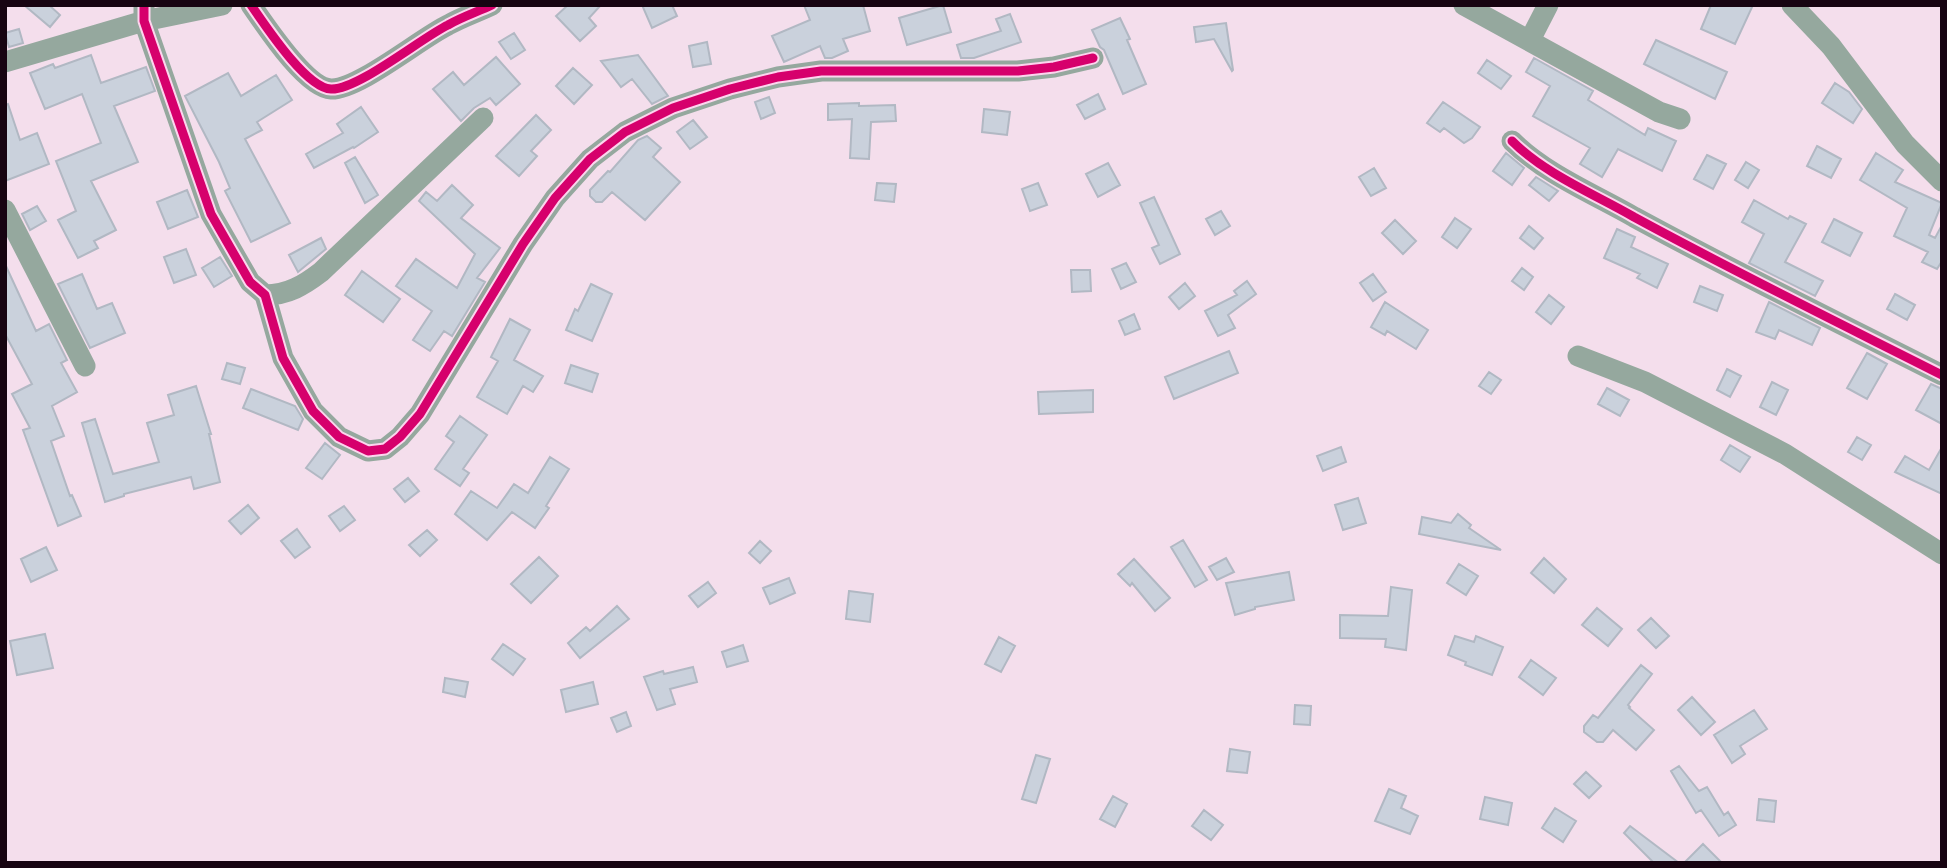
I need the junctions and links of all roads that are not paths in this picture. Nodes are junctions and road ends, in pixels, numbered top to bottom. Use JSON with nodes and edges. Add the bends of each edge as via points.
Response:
{"nodes":[{"id":1,"x":222,"y":5,"type":"edge"},
{"id":2,"x":251,"y":5,"type":"edge"},
{"id":3,"x":492,"y":5,"type":"edge"},
{"id":4,"x":1464,"y":5,"type":"edge"},
{"id":5,"x":1548,"y":5,"type":"edge"},
{"id":6,"x":1792,"y":5,"type":"edge"},
{"id":7,"x":144,"y":13,"type":"edge"},
{"id":8,"x":1530,"y":40,"type":"junction"},
{"id":9,"x":1093,"y":58,"type":"dead end"},
{"id":10,"x":5,"y":62,"type":"edge"},
{"id":11,"x":483,"y":118,"type":"dead end"},
{"id":12,"x":1681,"y":119,"type":"dead end"},
{"id":13,"x":1512,"y":141,"type":"dead end"},
{"id":14,"x":1942,"y":181,"type":"edge"},
{"id":15,"x":5,"y":210,"type":"edge"},
{"id":16,"x":265,"y":295,"type":"junction"},
{"id":17,"x":1578,"y":356,"type":"dead end"},
{"id":18,"x":85,"y":366,"type":"dead end"},
{"id":19,"x":1942,"y":375,"type":"edge"},
{"id":20,"x":1942,"y":554,"type":"edge"}],
"edges":[{"from":1,"to":7,"type":"street"},
{"from":2,"to":3,"type":"street","via":[[293,61],[312,81],[330,89],[354,82],[447,25]]},
{"from":4,"to":8,"type":"street"},
{"from":5,"to":8,"type":"street"},
{"from":6,"to":14,"type":"street","via":[[1831,46],[1905,144]]},
{"from":7,"to":10,"type":"street"},
{"from":7,"to":16,"type":"street","via":[[211,214],[250,282]]},
{"from":8,"to":12,"type":"street","via":[[1658,112]]},
{"from":9,"to":16,"type":"street","via":[[1018,71],[821,71],[778,77],[673,108],[625,132],[590,159],[555,198],[420,414],[386,449],[368,451],[339,437],[313,411],[283,358]]},
{"from":11,"to":16,"type":"street","via":[[321,272],[291,291]]},
{"from":13,"to":19,"type":"street","via":[[1571,182],[1706,256]]},
{"from":15,"to":18,"type":"street"},
{"from":17,"to":20,"type":"street","via":[[1645,382],[1785,454]]}]}
